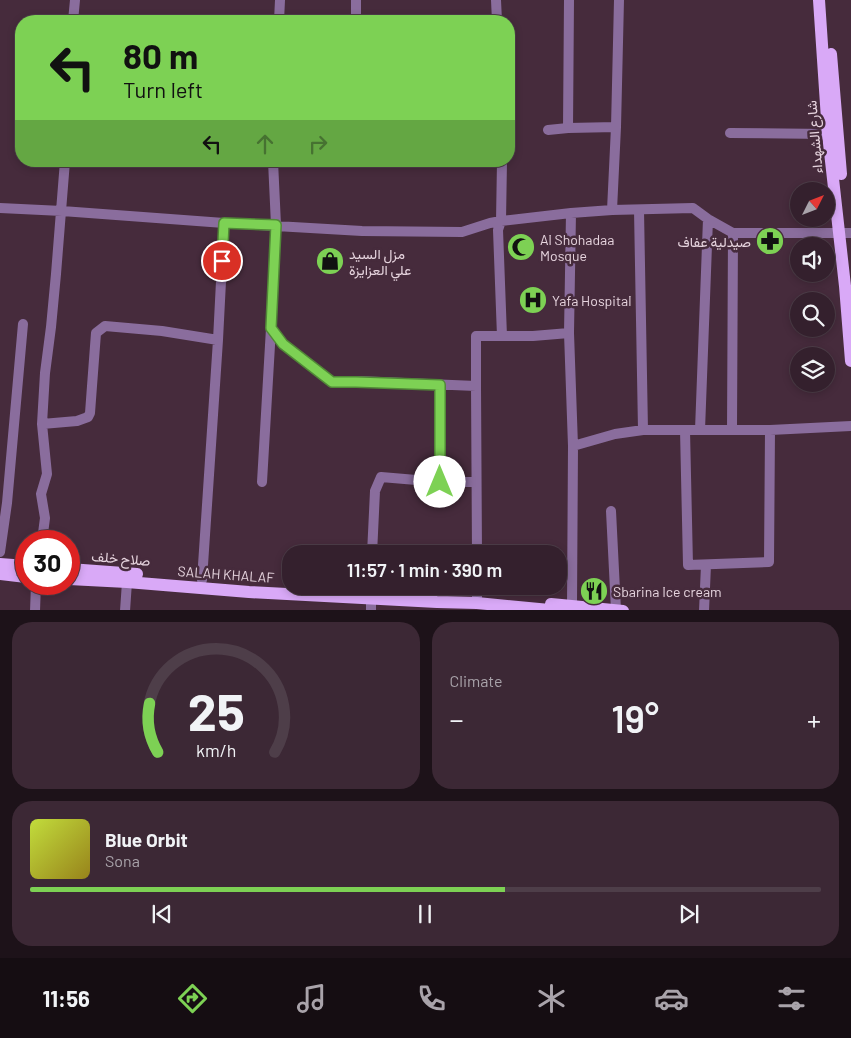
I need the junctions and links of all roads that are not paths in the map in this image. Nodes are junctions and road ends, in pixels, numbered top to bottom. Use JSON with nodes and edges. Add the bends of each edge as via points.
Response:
{"nodes":[{"id":1,"x":75,"y":0,"type":"edge"},
{"id":2,"x":280,"y":0,"type":"edge"},
{"id":3,"x":356,"y":0,"type":"edge"},
{"id":4,"x":496,"y":0,"type":"edge"},
{"id":5,"x":569,"y":0,"type":"edge"},
{"id":6,"x":619,"y":0,"type":"edge"},
{"id":7,"x":819,"y":0,"type":"edge"},
{"id":8,"x":826,"y":0,"type":"edge"},
{"id":9,"x":74,"y":15,"type":"edge"},
{"id":10,"x":279,"y":15,"type":"edge"},
{"id":11,"x":356,"y":15,"type":"edge"},
{"id":12,"x":497,"y":15,"type":"edge"},
{"id":13,"x":616,"y":127,"type":"junction"},
{"id":14,"x":568,"y":128,"type":"junction"},
{"id":15,"x":548,"y":130,"type":"dead end"},
{"id":16,"x":730,"y":133,"type":"dead end"},
{"id":17,"x":828,"y":134,"type":"junction"},
{"id":18,"x":65,"y":167,"type":"edge"},
{"id":19,"x":273,"y":167,"type":"edge"},
{"id":20,"x":502,"y":167,"type":"edge"},
{"id":21,"x":0,"y":208,"type":"edge"},
{"id":22,"x":612,"y":210,"type":"junction"},
{"id":23,"x":639,"y":210,"type":"junction"},
{"id":24,"x":62,"y":211,"type":"junction"},
{"id":25,"x":571,"y":213,"type":"junction"},
{"id":26,"x":708,"y":219,"type":"junction"},
{"id":27,"x":501,"y":221,"type":"junction"},
{"id":28,"x":224,"y":223,"type":"junction"},
{"id":29,"x":276,"y":225,"type":"junction"},
{"id":30,"x":733,"y":233,"type":"junction"},
{"id":31,"x":845,"y":233,"type":"edge"},
{"id":32,"x":851,"y":281,"type":"edge"},
{"id":33,"x":23,"y":324,"type":"dead end"},
{"id":34,"x":271,"y":328,"type":"junction"},
{"id":35,"x":569,"y":333,"type":"junction"},
{"id":36,"x":502,"y":336,"type":"junction"},
{"id":37,"x":218,"y":340,"type":"junction"},
{"id":38,"x":851,"y":361,"type":"edge"},
{"id":39,"x":440,"y":385,"type":"junction"},
{"id":40,"x":476,"y":386,"type":"junction"},
{"id":41,"x":42,"y":424,"type":"junction"},
{"id":42,"x":851,"y":426,"type":"edge"},
{"id":43,"x":643,"y":430,"type":"junction"},
{"id":44,"x":685,"y":430,"type":"junction"},
{"id":45,"x":700,"y":430,"type":"junction"},
{"id":46,"x":732,"y":430,"type":"junction"},
{"id":47,"x":770,"y":430,"type":"junction"},
{"id":48,"x":573,"y":446,"type":"junction"},
{"id":49,"x":262,"y":482,"type":"dead end"},
{"id":50,"x":440,"y":482,"type":"junction"},
{"id":51,"x":475,"y":482,"type":"junction"},
{"id":52,"x":611,"y":511,"type":"dead end"},
{"id":53,"x":43,"y":530,"type":"edge"},
{"id":54,"x":372,"y":545,"type":"edge"},
{"id":55,"x":477,"y":545,"type":"edge"},
{"id":56,"x":0,"y":552,"type":"edge"},
{"id":57,"x":0,"y":564,"type":"edge"},
{"id":58,"x":15,"y":565,"type":"edge"},
{"id":59,"x":706,"y":565,"type":"junction"},
{"id":60,"x":80,"y":570,"type":"edge"},
{"id":61,"x":0,"y":574,"type":"edge"},
{"id":62,"x":15,"y":575,"type":"edge"},
{"id":63,"x":80,"y":580,"type":"edge"},
{"id":64,"x":202,"y":580,"type":"junction"},
{"id":65,"x":127,"y":582,"type":"junction"},
{"id":66,"x":282,"y":585,"type":"edge"},
{"id":67,"x":36,"y":595,"type":"edge"},
{"id":68,"x":477,"y":595,"type":"edge"},
{"id":69,"x":371,"y":596,"type":"edge"},
{"id":70,"x":437,"y":606,"type":"edge"},
{"id":71,"x":557,"y":609,"type":"edge"},
{"id":72,"x":35,"y":610,"type":"edge"},
{"id":73,"x":125,"y":610,"type":"edge"},
{"id":74,"x":616,"y":610,"type":"edge"},
{"id":75,"x":623,"y":610,"type":"edge"},
{"id":76,"x":704,"y":610,"type":"edge"}],
"edges":[{"from":1,"to":9,"type":"street"},
{"from":2,"to":10,"type":"street"},
{"from":3,"to":11,"type":"street"},
{"from":4,"to":12,"type":"street"},
{"from":5,"to":14,"type":"street"},
{"from":6,"to":13,"type":"street"},
{"from":7,"to":17,"type":"main road","name":"شارع الشهداء"},
{"from":8,"to":31,"type":"main road","name":"شارع الشهداء"},
{"from":13,"to":14,"type":"street"},
{"from":13,"to":22,"type":"street"},
{"from":14,"to":15,"type":"street"},
{"from":16,"to":17,"type":"street"},
{"from":17,"to":31,"type":"main road","name":"شارع الشهداء"},
{"from":18,"to":24,"type":"street"},
{"from":19,"to":29,"type":"street"},
{"from":20,"to":27,"type":"street"},
{"from":21,"to":24,"type":"street"},
{"from":22,"to":23,"type":"street"},
{"from":22,"to":25,"type":"street"},
{"from":23,"to":26,"type":"street","via":[[693,208]]},
{"from":23,"to":43,"type":"street"},
{"from":24,"to":28,"type":"street"},
{"from":24,"to":41,"type":"street"},
{"from":25,"to":27,"type":"street"},
{"from":25,"to":35,"type":"street"},
{"from":26,"to":30,"type":"street"},
{"from":26,"to":45,"type":"street"},
{"from":27,"to":29,"type":"street","via":[[462,232],[362,231]]},
{"from":27,"to":36,"type":"street","via":[[498,230]]},
{"from":28,"to":29,"type":"street"},
{"from":28,"to":37,"type":"street"},
{"from":29,"to":34,"type":"street"},
{"from":30,"to":31,"type":"street"},
{"from":30,"to":46,"type":"street"},
{"from":31,"to":32,"type":"main road","name":"شارع الشهداء"},
{"from":31,"to":38,"type":"main road","name":"شارع الشهداء"},
{"from":33,"to":56,"type":"street"},
{"from":34,"to":39,"type":"street","via":[[283,344],[332,382]]},
{"from":34,"to":49,"type":"street"},
{"from":35,"to":36,"type":"street"},
{"from":35,"to":48,"type":"street"},
{"from":36,"to":40,"type":"street","via":[[476,336]]},
{"from":37,"to":41,"type":"street","via":[[105,326],[96,333],[88,417]]},
{"from":37,"to":64,"type":"street"},
{"from":39,"to":40,"type":"street"},
{"from":39,"to":50,"type":"street"},
{"from":40,"to":51,"type":"street"},
{"from":41,"to":53,"type":"street","via":[[47,474],[41,494]]},
{"from":42,"to":47,"type":"street"},
{"from":43,"to":44,"type":"street"},
{"from":43,"to":48,"type":"street"},
{"from":44,"to":45,"type":"street"},
{"from":44,"to":59,"type":"street","via":[[688,565]]},
{"from":45,"to":46,"type":"street"},
{"from":46,"to":47,"type":"street"},
{"from":47,"to":59,"type":"street","via":[[769,562]]},
{"from":48,"to":71,"type":"street"},
{"from":50,"to":51,"type":"street"},
{"from":50,"to":54,"type":"street","via":[[381,477],[375,491]]},
{"from":51,"to":55,"type":"street"},
{"from":52,"to":74,"type":"street"},
{"from":57,"to":58,"type":"main road"},
{"from":59,"to":76,"type":"street"},
{"from":60,"to":64,"type":"main road","name":"صلاح خلف"},
{"from":61,"to":62,"type":"main road"},
{"from":63,"to":65,"type":"main road","name":"SALAH KHALAF"},
{"from":64,"to":66,"type":"main road","name":"صلاح خلف"},
{"from":65,"to":69,"type":"main road","name":"SALAH KHALAF","via":[[249,592]]},
{"from":65,"to":73,"type":"street"},
{"from":67,"to":72,"type":"street"},
{"from":68,"to":69,"type":"main road"},
{"from":68,"to":70,"type":"main road","name":"SALAH KHALAF"},
{"from":68,"to":71,"type":"main road","name":"SALAH KHALAF"},
{"from":68,"to":71,"type":"main road"},
{"from":69,"to":70,"type":"main road","name":"SALAH KHALAF"},
{"from":71,"to":74,"type":"main road"},
{"from":74,"to":75,"type":"main road"}]}
